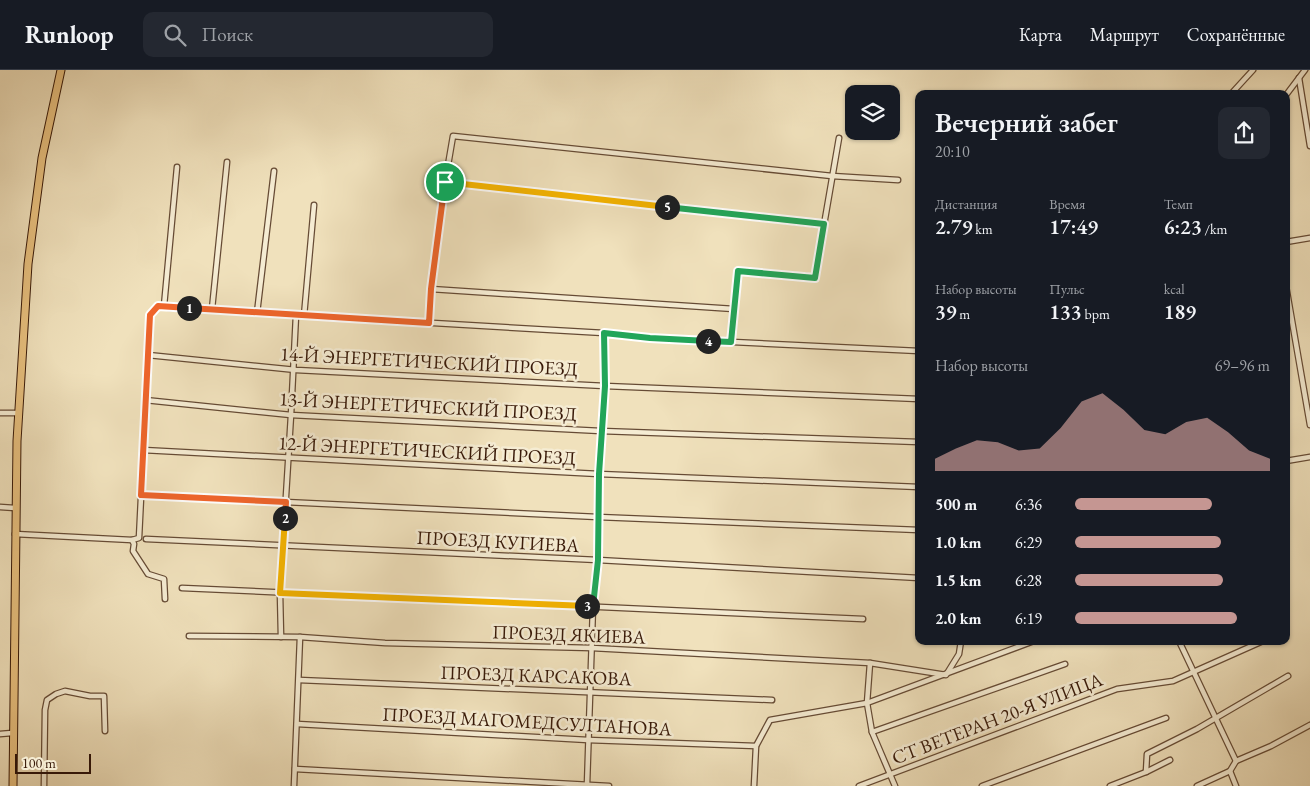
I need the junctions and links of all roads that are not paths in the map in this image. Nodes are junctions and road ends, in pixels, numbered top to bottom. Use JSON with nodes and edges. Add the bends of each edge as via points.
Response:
{"nodes":[{"id":1,"x":61,"y":70,"type":"edge"},
{"id":2,"x":1253,"y":70,"type":"edge"},
{"id":3,"x":1305,"y":70,"type":"edge"},
{"id":4,"x":1299,"y":78,"type":"junction"},
{"id":5,"x":1235,"y":90,"type":"edge"},
{"id":6,"x":1290,"y":90,"type":"edge"},
{"id":7,"x":839,"y":138,"type":"dead end"},
{"id":8,"x":1310,"y":146,"type":"edge"},
{"id":9,"x":227,"y":162,"type":"dead end"},
{"id":10,"x":176,"y":167,"type":"dead end"},
{"id":11,"x":274,"y":171,"type":"dead end"},
{"id":12,"x":832,"y":176,"type":"junction"},
{"id":13,"x":898,"y":180,"type":"dead end"},
{"id":14,"x":445,"y":182,"type":"junction"},
{"id":15,"x":314,"y":205,"type":"dead end"},
{"id":16,"x":824,"y":224,"type":"junction"},
{"id":17,"x":1310,"y":238,"type":"edge"},
{"id":18,"x":1290,"y":241,"type":"edge"},
{"id":19,"x":431,"y":289,"type":"junction"},
{"id":20,"x":164,"y":306,"type":"junction"},
{"id":21,"x":734,"y":309,"type":"junction"},
{"id":22,"x":1290,"y":309,"type":"edge"},
{"id":23,"x":212,"y":310,"type":"junction"},
{"id":24,"x":257,"y":313,"type":"junction"},
{"id":25,"x":296,"y":315,"type":"junction"},
{"id":26,"x":304,"y":316,"type":"junction"},
{"id":27,"x":429,"y":323,"type":"junction"},
{"id":28,"x":604,"y":333,"type":"junction"},
{"id":29,"x":731,"y":342,"type":"junction"},
{"id":30,"x":915,"y":351,"type":"edge"},
{"id":31,"x":148,"y":355,"type":"junction"},
{"id":32,"x":293,"y":370,"type":"junction"},
{"id":33,"x":605,"y":386,"type":"junction"},
{"id":34,"x":915,"y":399,"type":"edge"},
{"id":35,"x":145,"y":400,"type":"junction"},
{"id":36,"x":0,"y":413,"type":"edge"},
{"id":37,"x":18,"y":413,"type":"junction"},
{"id":38,"x":291,"y":415,"type":"junction"},
{"id":39,"x":1310,"y":425,"type":"edge"},
{"id":40,"x":602,"y":431,"type":"junction"},
{"id":41,"x":915,"y":442,"type":"edge"},
{"id":42,"x":143,"y":450,"type":"junction"},
{"id":43,"x":1310,"y":457,"type":"edge"},
{"id":44,"x":288,"y":458,"type":"junction"},
{"id":45,"x":1290,"y":460,"type":"edge"},
{"id":46,"x":599,"y":474,"type":"junction"},
{"id":47,"x":915,"y":487,"type":"edge"},
{"id":48,"x":141,"y":495,"type":"junction"},
{"id":49,"x":286,"y":502,"type":"junction"},
{"id":50,"x":0,"y":507,"type":"edge"},
{"id":51,"x":16,"y":508,"type":"junction"},
{"id":52,"x":598,"y":517,"type":"junction"},
{"id":53,"x":915,"y":530,"type":"edge"},
{"id":54,"x":15,"y":534,"type":"junction"},
{"id":55,"x":146,"y":539,"type":"dead end"},
{"id":56,"x":132,"y":540,"type":"junction"},
{"id":57,"x":283,"y":546,"type":"junction"},
{"id":58,"x":598,"y":560,"type":"junction"},
{"id":59,"x":915,"y":578,"type":"edge"},
{"id":60,"x":182,"y":588,"type":"dead end"},
{"id":61,"x":280,"y":593,"type":"junction"},
{"id":62,"x":165,"y":599,"type":"dead end"},
{"id":63,"x":593,"y":606,"type":"junction"},
{"id":64,"x":863,"y":619,"type":"dead end"},
{"id":65,"x":190,"y":636,"type":"dead end"},
{"id":66,"x":300,"y":636,"type":"junction"},
{"id":67,"x":281,"y":637,"type":"junction"},
{"id":68,"x":960,"y":645,"type":"edge"},
{"id":69,"x":1024,"y":645,"type":"edge"},
{"id":70,"x":1180,"y":645,"type":"edge"},
{"id":71,"x":1253,"y":645,"type":"edge"},
{"id":72,"x":592,"y":648,"type":"junction"},
{"id":73,"x":870,"y":663,"type":"junction"},
{"id":74,"x":1065,"y":664,"type":"dead end"},
{"id":75,"x":1193,"y":672,"type":"junction"},
{"id":76,"x":946,"y":675,"type":"junction"},
{"id":77,"x":1288,"y":676,"type":"dead end"},
{"id":78,"x":299,"y":680,"type":"junction"},
{"id":79,"x":590,"y":693,"type":"junction"},
{"id":80,"x":772,"y":700,"type":"dead end"},
{"id":81,"x":867,"y":703,"type":"junction"},
{"id":82,"x":1166,"y":718,"type":"dead end"},
{"id":83,"x":1216,"y":718,"type":"junction"},
{"id":84,"x":297,"y":724,"type":"junction"},
{"id":85,"x":1310,"y":724,"type":"edge"},
{"id":86,"x":105,"y":731,"type":"dead end"},
{"id":87,"x":872,"y":732,"type":"junction"},
{"id":88,"x":12,"y":733,"type":"junction"},
{"id":89,"x":0,"y":734,"type":"edge"},
{"id":90,"x":588,"y":740,"type":"junction"},
{"id":91,"x":756,"y":746,"type":"junction"},
{"id":92,"x":1170,"y":760,"type":"dead end"},
{"id":93,"x":1236,"y":761,"type":"junction"},
{"id":94,"x":295,"y":769,"type":"junction"},
{"id":95,"x":1230,"y":771,"type":"junction"},
{"id":96,"x":1146,"y":772,"type":"junction"},
{"id":97,"x":890,"y":774,"type":"junction"},
{"id":98,"x":587,"y":785,"type":"edge"},
{"id":99,"x":13,"y":786,"type":"edge"},
{"id":100,"x":44,"y":786,"type":"edge"},
{"id":101,"x":294,"y":786,"type":"edge"},
{"id":102,"x":609,"y":786,"type":"edge"},
{"id":103,"x":754,"y":786,"type":"edge"},
{"id":104,"x":859,"y":786,"type":"edge"},
{"id":105,"x":895,"y":786,"type":"edge"},
{"id":106,"x":982,"y":786,"type":"edge"},
{"id":107,"x":1110,"y":786,"type":"edge"},
{"id":108,"x":1197,"y":786,"type":"edge"},
{"id":109,"x":1236,"y":786,"type":"edge"}],
"edges":[{"from":1,"to":37,"type":"highway","via":[[42,158],[28,264]]},
{"from":2,"to":5,"type":"street"},
{"from":3,"to":4,"type":"street"},
{"from":4,"to":6,"type":"street"},
{"from":4,"to":8,"type":"street"},
{"from":7,"to":12,"type":"street"},
{"from":9,"to":23,"type":"street"},
{"from":10,"to":20,"type":"street"},
{"from":11,"to":24,"type":"street"},
{"from":12,"to":13,"type":"street"},
{"from":12,"to":14,"type":"street","via":[[453,136]]},
{"from":12,"to":16,"type":"street"},
{"from":14,"to":16,"type":"street"},
{"from":14,"to":19,"type":"street"},
{"from":15,"to":26,"type":"street"},
{"from":16,"to":21,"type":"street","via":[[815,278],[738,271]]},
{"from":17,"to":18,"type":"street"},
{"from":19,"to":21,"type":"street"},
{"from":19,"to":27,"type":"street"},
{"from":20,"to":23,"type":"street"},
{"from":20,"to":31,"type":"street","via":[[158,306],[150,315]]},
{"from":21,"to":29,"type":"street"},
{"from":22,"to":39,"type":"street"},
{"from":23,"to":24,"type":"street"},
{"from":24,"to":25,"type":"street"},
{"from":25,"to":26,"type":"street"},
{"from":25,"to":32,"type":"street"},
{"from":26,"to":27,"type":"street"},
{"from":27,"to":28,"type":"street"},
{"from":28,"to":29,"type":"street"},
{"from":28,"to":33,"type":"street"},
{"from":29,"to":30,"type":"street"},
{"from":31,"to":32,"type":"street","name":"14-Й ЭНЕРГЕТИЧЕСКИЙ ПРОЕЗД"},
{"from":31,"to":35,"type":"street"},
{"from":32,"to":33,"type":"street","name":"14-Й ЭНЕРГЕТИЧЕСКИЙ ПРОЕЗД"},
{"from":32,"to":38,"type":"street"},
{"from":33,"to":34,"type":"street","name":"14-Й ЭНЕРГЕТИЧЕСКИЙ ПРОЕЗД"},
{"from":33,"to":40,"type":"street"},
{"from":35,"to":38,"type":"street","name":"13-Й ЭНЕРГЕТИЧЕСКИЙ ПРОЕЗД"},
{"from":35,"to":42,"type":"street"},
{"from":36,"to":37,"type":"street"},
{"from":37,"to":51,"type":"highway"},
{"from":38,"to":40,"type":"street","name":"13-Й ЭНЕРГЕТИЧЕСКИЙ ПРОЕЗД"},
{"from":38,"to":44,"type":"street"},
{"from":40,"to":41,"type":"street","name":"13-Й ЭНЕРГЕТИЧЕСКИЙ ПРОЕЗД"},
{"from":40,"to":46,"type":"street"},
{"from":42,"to":44,"type":"street","name":"12-Й ЭНЕРГЕТИЧЕСКИЙ ПРОЕЗД"},
{"from":42,"to":48,"type":"street"},
{"from":43,"to":45,"type":"street"},
{"from":44,"to":46,"type":"street","name":"12-Й ЭНЕРГЕТИЧЕСКИЙ ПРОЕЗД"},
{"from":44,"to":49,"type":"street"},
{"from":46,"to":47,"type":"street","name":"12-Й ЭНЕРГЕТИЧЕСКИЙ ПРОЕЗД"},
{"from":46,"to":52,"type":"street"},
{"from":48,"to":49,"type":"street"},
{"from":48,"to":56,"type":"street","via":[[139,538]]},
{"from":49,"to":52,"type":"street"},
{"from":49,"to":57,"type":"street"},
{"from":50,"to":51,"type":"street"},
{"from":51,"to":54,"type":"highway"},
{"from":52,"to":53,"type":"street"},
{"from":52,"to":58,"type":"street"},
{"from":54,"to":56,"type":"street"},
{"from":54,"to":88,"type":"highway"},
{"from":55,"to":57,"type":"street","name":"ПРОЕЗД КУГИЕВА"},
{"from":56,"to":62,"type":"street","via":[[133,551],[148,574],[164,579]]},
{"from":57,"to":58,"type":"street","name":"ПРОЕЗД КУГИЕВА"},
{"from":57,"to":61,"type":"street"},
{"from":58,"to":59,"type":"street","name":"ПРОЕЗД КУГИЕВА"},
{"from":58,"to":63,"type":"street"},
{"from":60,"to":61,"type":"street"},
{"from":61,"to":63,"type":"street"},
{"from":61,"to":67,"type":"street"},
{"from":63,"to":64,"type":"street"},
{"from":63,"to":72,"type":"street"},
{"from":65,"to":67,"type":"street","name":"ПРОЕЗД ЯКИЕВА"},
{"from":66,"to":67,"type":"street","name":"ПРОЕЗД ЯКИЕВА"},
{"from":66,"to":72,"type":"street","name":"ПРОЕЗД ЯКИЕВА","via":[[385,643]]},
{"from":66,"to":78,"type":"street"},
{"from":68,"to":76,"type":"street","via":[[959,654]]},
{"from":69,"to":76,"type":"street"},
{"from":70,"to":75,"type":"street"},
{"from":71,"to":75,"type":"street","name":"СТ ВЕТЕРАН 20-Я УЛИЦА"},
{"from":72,"to":73,"type":"street","name":"ПРОЕЗД ЯКИЕВА"},
{"from":72,"to":79,"type":"street"},
{"from":73,"to":76,"type":"street","name":"ПРОЕЗД ЯКИЕВА"},
{"from":73,"to":81,"type":"street"},
{"from":74,"to":87,"type":"street"},
{"from":75,"to":83,"type":"street"},
{"from":75,"to":97,"type":"street","name":"СТ ВЕТЕРАН 20-Я УЛИЦА","via":[[1173,681],[1117,689]]},
{"from":76,"to":81,"type":"street"},
{"from":77,"to":83,"type":"street"},
{"from":78,"to":79,"type":"street","name":"ПРОЕЗД КАРСАКОВА"},
{"from":78,"to":84,"type":"street"},
{"from":79,"to":80,"type":"street","name":"ПРОЕЗД КАРСАКОВА"},
{"from":79,"to":90,"type":"street"},
{"from":81,"to":87,"type":"street"},
{"from":81,"to":91,"type":"street","via":[[770,720]]},
{"from":82,"to":106,"type":"street"},
{"from":83,"to":93,"type":"street"},
{"from":83,"to":96,"type":"street","via":[[1147,754]]},
{"from":84,"to":90,"type":"street","name":"ПРОЕЗД МАГОМЕДСУЛТАНОВА"},
{"from":84,"to":94,"type":"street"},
{"from":85,"to":93,"type":"street"},
{"from":86,"to":100,"type":"street","via":[[104,696],[65,691],[47,700]]},
{"from":87,"to":97,"type":"street"},
{"from":88,"to":89,"type":"street"},
{"from":88,"to":99,"type":"highway"},
{"from":90,"to":91,"type":"street","name":"ПРОЕЗД МАГОМЕДСУЛТАНОВА"},
{"from":90,"to":98,"type":"street"},
{"from":91,"to":103,"type":"street"},
{"from":92,"to":96,"type":"street"},
{"from":93,"to":95,"type":"street"},
{"from":94,"to":98,"type":"street"},
{"from":94,"to":101,"type":"street"},
{"from":95,"to":108,"type":"street"},
{"from":95,"to":109,"type":"street"},
{"from":96,"to":107,"type":"street"},
{"from":97,"to":104,"type":"street","name":"СТ ВЕТЕРАН 20-Я УЛИЦА"},
{"from":97,"to":105,"type":"street"},
{"from":98,"to":102,"type":"street"}]}
